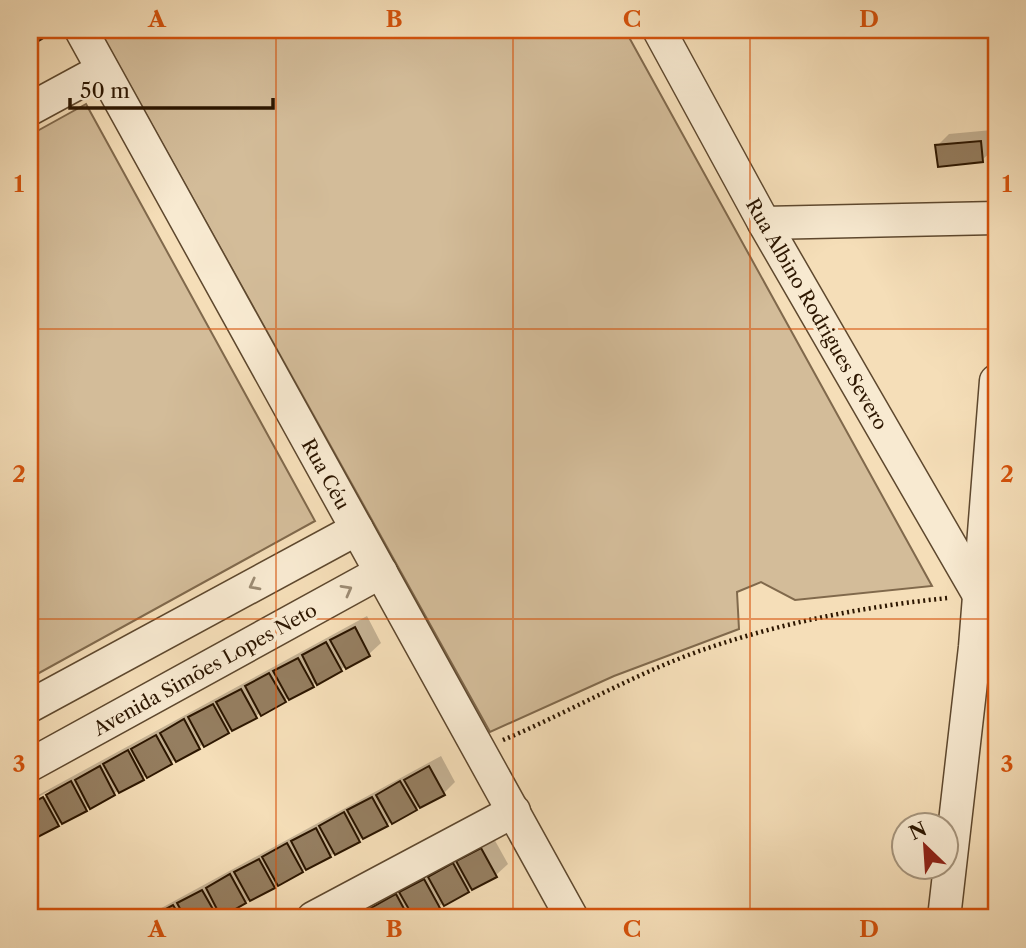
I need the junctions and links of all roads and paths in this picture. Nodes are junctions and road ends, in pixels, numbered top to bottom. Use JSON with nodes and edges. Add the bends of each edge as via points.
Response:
{"nodes":[{"id":1,"x":80,"y":30,"type":"edge"},
{"id":2,"x":659,"y":30,"type":"edge"},
{"id":3,"x":102,"y":70,"type":"junction"},
{"id":4,"x":30,"y":109,"type":"edge"},
{"id":5,"x":996,"y":218,"type":"edge"},
{"id":6,"x":764,"y":223,"type":"junction"},
{"id":7,"x":996,"y":381,"type":"edge"},
{"id":8,"x":357,"y":529,"type":"junction"},
{"id":9,"x":381,"y":572,"type":"junction"},
{"id":10,"x":979,"y":596,"type":"junction"},
{"id":11,"x":985,"y":648,"type":"edge"},
{"id":12,"x":30,"y":706,"type":"edge"},
{"id":13,"x":480,"y":749,"type":"junction"},
{"id":14,"x":30,"y":765,"type":"edge"},
{"id":15,"x":514,"y":811,"type":"junction"},
{"id":16,"x":313,"y":918,"type":"edge"},
{"id":17,"x":572,"y":918,"type":"edge"},
{"id":18,"x":944,"y":918,"type":"edge"}],
"edges":[{"from":1,"to":3,"type":"street","name":"Rua Céu"},
{"from":2,"to":6,"type":"street","name":"Rua Albino Rodrigues Severo"},
{"from":3,"to":4,"type":"street"},
{"from":3,"to":8,"type":"street","name":"Rua Céu"},
{"from":5,"to":6,"type":"street"},
{"from":6,"to":10,"type":"street","name":"Rua Albino Rodrigues Severo"},
{"from":7,"to":10,"type":"street"},
{"from":8,"to":9,"type":"street","name":"Rua Céu"},
{"from":8,"to":12,"type":"street","one_way":true},
{"from":9,"to":13,"type":"street","name":"Rua Céu"},
{"from":14,"to":9,"type":"street","name":"Avenida Simões Lopes Neto","one_way":true},
{"from":10,"to":11,"type":"street"},
{"from":10,"to":13,"type":"path","via":[[898,603],[708,648]]},
{"from":11,"to":18,"type":"street"},
{"from":13,"to":15,"type":"street","name":"Rua Céu"},
{"from":15,"to":16,"type":"street"},
{"from":15,"to":17,"type":"street","name":"Rua Céu"}]}
